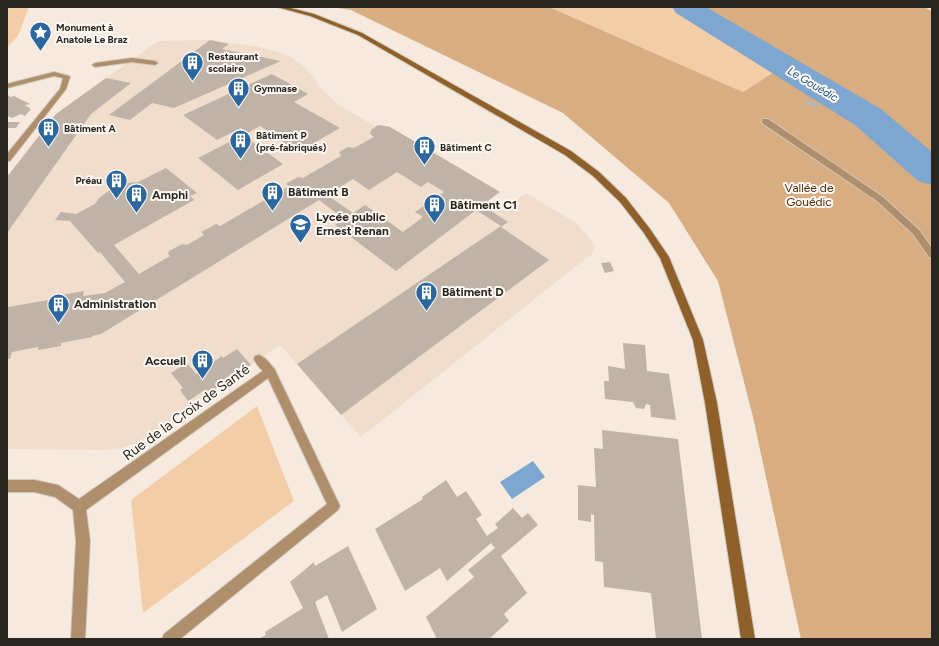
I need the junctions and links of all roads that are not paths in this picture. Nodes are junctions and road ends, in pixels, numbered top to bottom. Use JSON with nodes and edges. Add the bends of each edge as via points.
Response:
{"nodes":[{"id":1,"x":280,"y":7,"type":"edge"},
{"id":2,"x":155,"y":63,"type":"dead end"},
{"id":3,"x":95,"y":65,"type":"dead end"},
{"id":4,"x":7,"y":86,"type":"edge"},
{"id":5,"x":765,"y":121,"type":"dead end"},
{"id":6,"x":7,"y":159,"type":"edge"},
{"id":7,"x":932,"y":255,"type":"edge"},
{"id":8,"x":259,"y":359,"type":"dead end"},
{"id":9,"x":270,"y":371,"type":"junction"},
{"id":10,"x":7,"y":486,"type":"edge"},
{"id":11,"x":79,"y":507,"type":"junction"},
{"id":12,"x":78,"y":639,"type":"edge"},
{"id":13,"x":169,"y":639,"type":"edge"},
{"id":14,"x":748,"y":639,"type":"edge"}],
"edges":[{"from":1,"to":14,"type":"main road","via":[[312,15],[360,34],[568,153],[596,174],[623,200],[647,231],[664,257],[698,340],[711,403]]},
{"from":2,"to":3,"type":"street","via":[[132,60]]},
{"from":4,"to":6,"type":"street","via":[[54,74],[64,75],[67,79],[63,89]]},
{"from":5,"to":7,"type":"street","via":[[880,199],[916,232]]},
{"from":8,"to":9,"type":"street"},
{"from":9,"to":11,"type":"street","name":"Rue de la Croix de Santé"},
{"from":9,"to":13,"type":"street","name":"Rue de la Croix de Santé","via":[[334,506]]},
{"from":10,"to":11,"type":"street","via":[[34,486],[58,491]]},
{"from":11,"to":12,"type":"street","via":[[83,541]]}]}
